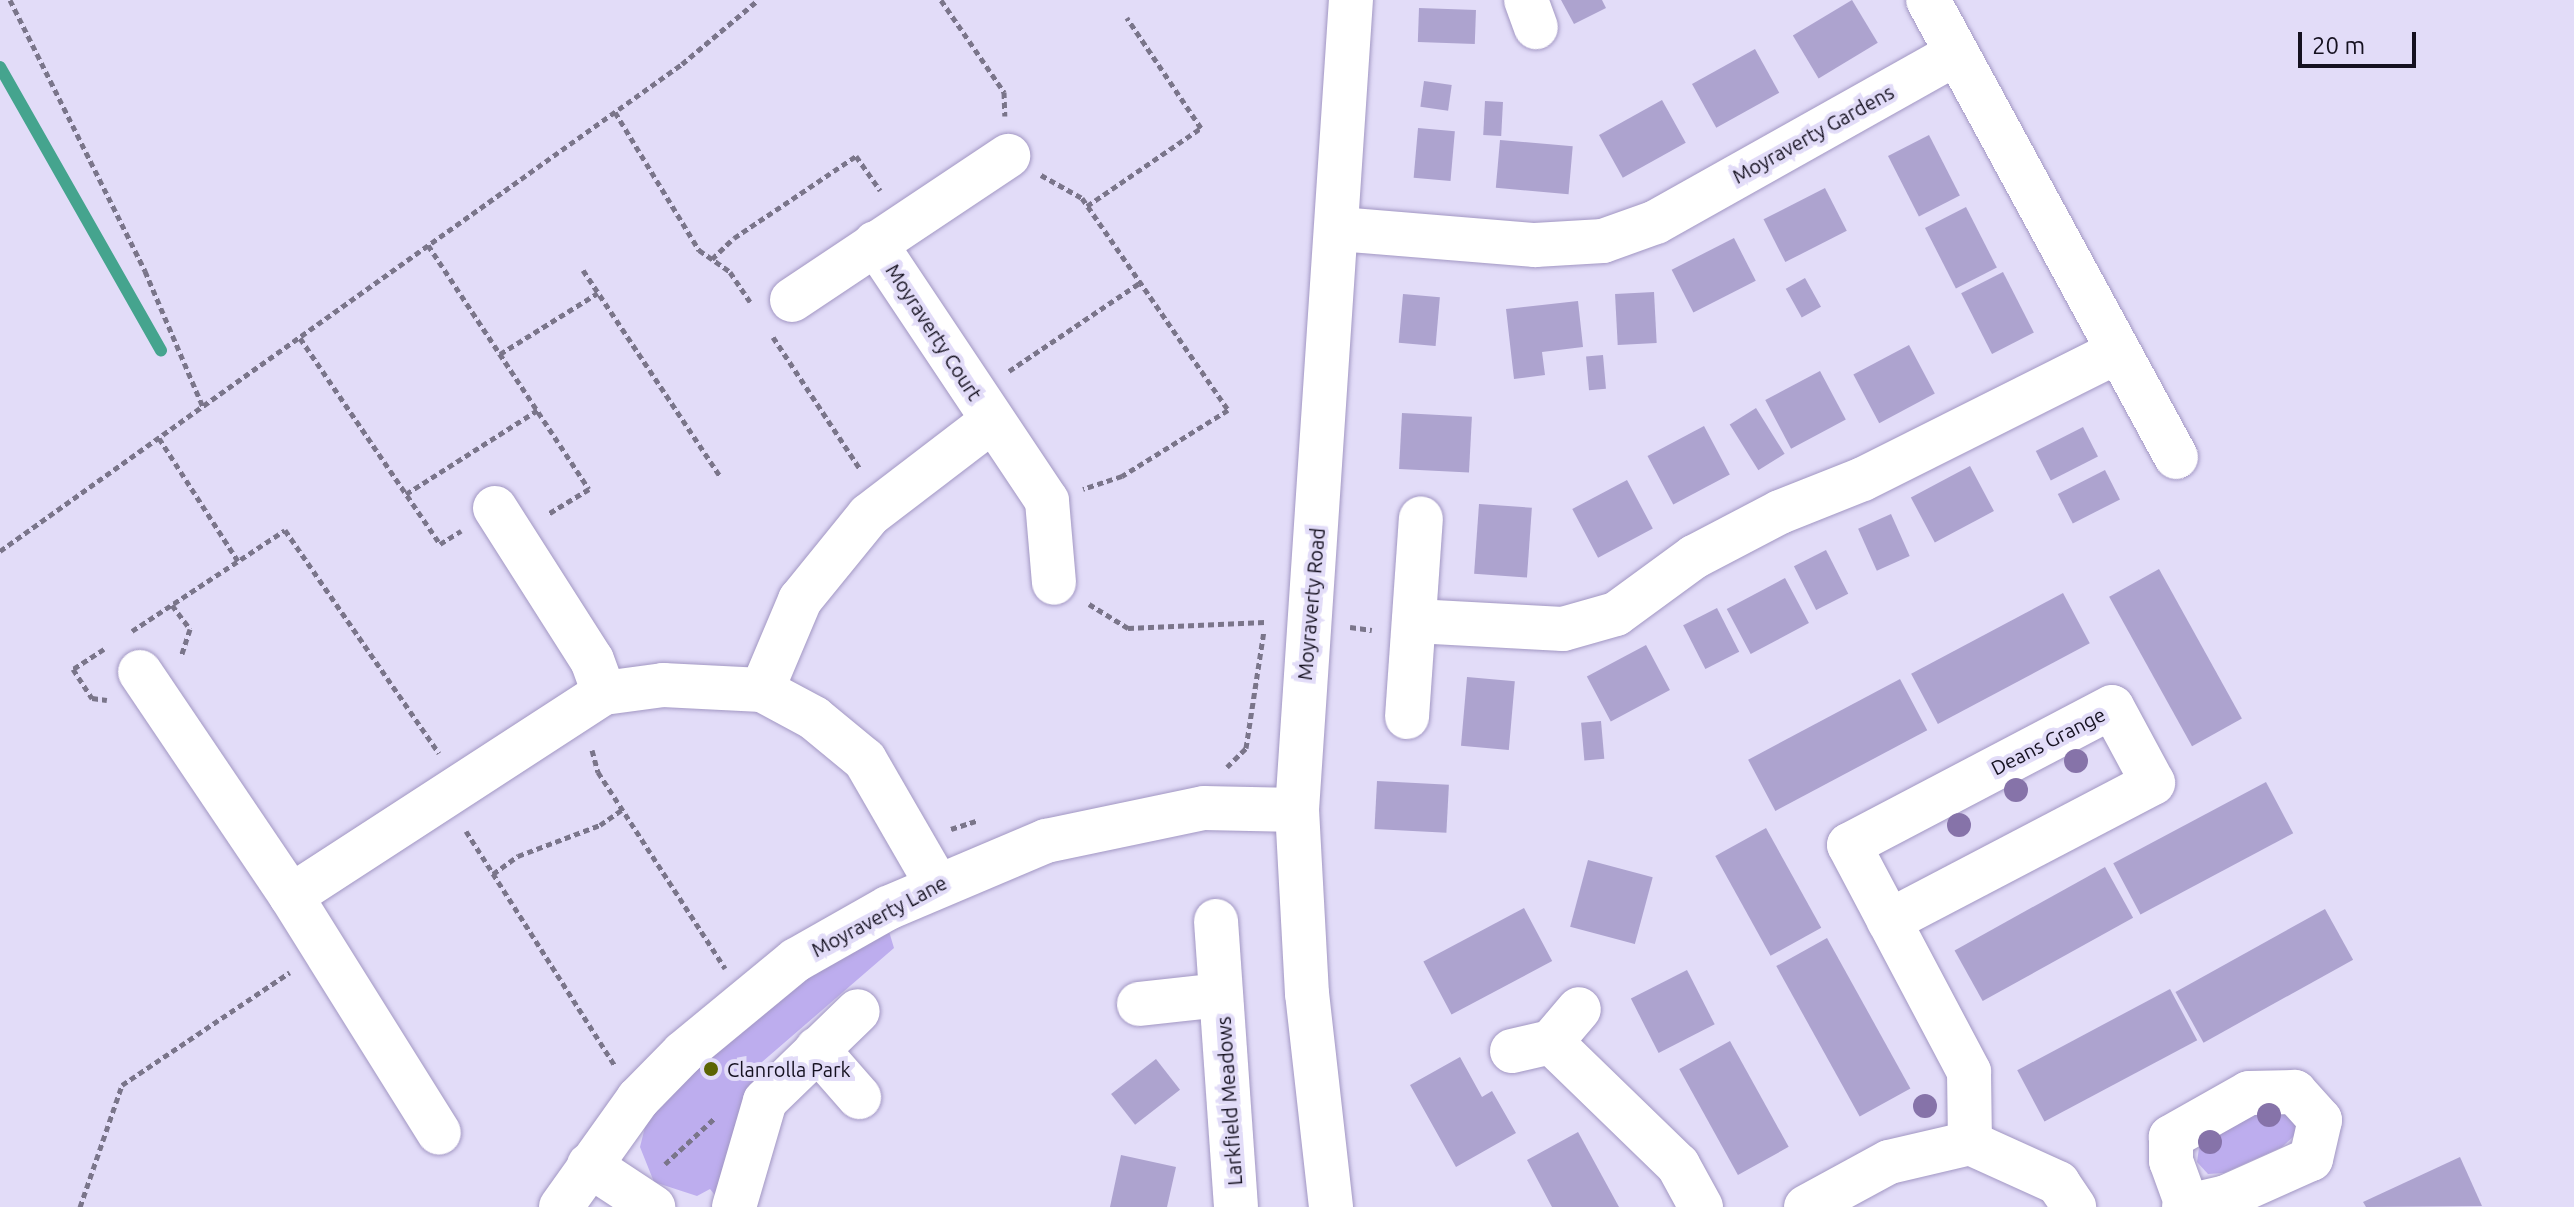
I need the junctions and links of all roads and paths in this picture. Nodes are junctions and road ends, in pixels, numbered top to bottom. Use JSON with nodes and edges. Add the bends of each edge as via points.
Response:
{"nodes":[{"id":1,"x":10,"y":0,"type":"edge"},
{"id":2,"x":758,"y":0,"type":"edge"},
{"id":3,"x":941,"y":0,"type":"edge"},
{"id":4,"x":1351,"y":0,"type":"edge"},
{"id":5,"x":1928,"y":0,"type":"edge"},
{"id":6,"x":1127,"y":18,"type":"dead end"},
{"id":7,"x":1954,"y":55,"type":"junction"},
{"id":8,"x":1008,"y":156,"type":"junction"},
{"id":9,"x":1087,"y":206,"type":"junction"},
{"id":10,"x":1339,"y":229,"type":"junction"},
{"id":11,"x":890,"y":233,"type":"junction"},
{"id":12,"x":428,"y":245,"type":"junction"},
{"id":13,"x":712,"y":259,"type":"dead end"},
{"id":14,"x":583,"y":270,"type":"dead end"},
{"id":15,"x":1141,"y":282,"type":"junction"},
{"id":16,"x":598,"y":293,"type":"junction"},
{"id":17,"x":792,"y":300,"type":"dead end"},
{"id":18,"x":300,"y":338,"type":"junction"},
{"id":19,"x":2115,"y":353,"type":"junction"},
{"id":20,"x":500,"y":354,"type":"junction"},
{"id":21,"x":203,"y":407,"type":"junction"},
{"id":22,"x":984,"y":407,"type":"junction"},
{"id":23,"x":538,"y":410,"type":"junction"},
{"id":24,"x":159,"y":438,"type":"junction"},
{"id":25,"x":2176,"y":457,"type":"dead end"},
{"id":26,"x":720,"y":476,"type":"dead end"},
{"id":27,"x":406,"y":494,"type":"junction"},
{"id":28,"x":1047,"y":501,"type":"junction"},
{"id":29,"x":1421,"y":518,"type":"dead end"},
{"id":30,"x":504,"y":522,"type":"junction"},
{"id":31,"x":0,"y":551,"type":"edge"},
{"id":32,"x":238,"y":561,"type":"junction"},
{"id":33,"x":1054,"y":583,"type":"joint"},
{"id":34,"x":1267,"y":609,"type":"dead end"},
{"id":35,"x":1415,"y":621,"type":"junction"},
{"id":36,"x":1265,"y":622,"type":"junction"},
{"id":37,"x":124,"y":651,"type":"junction"},
{"id":38,"x":73,"y":669,"type":"dead end"},
{"id":39,"x":762,"y":690,"type":"junction"},
{"id":40,"x":587,"y":704,"type":"junction"},
{"id":41,"x":413,"y":715,"type":"dead end"},
{"id":42,"x":1407,"y":717,"type":"dead end"},
{"id":43,"x":1223,"y":771,"type":"dead end"},
{"id":44,"x":443,"y":797,"type":"junction"},
{"id":45,"x":623,"y":809,"type":"junction"},
{"id":46,"x":1297,"y":810,"type":"junction"},
{"id":47,"x":987,"y":818,"type":"dead end"},
{"id":48,"x":913,"y":839,"type":"junction"},
{"id":49,"x":493,"y":874,"type":"junction"},
{"id":50,"x":936,"y":883,"type":"junction"},
{"id":51,"x":291,"y":896,"type":"junction"},
{"id":52,"x":1216,"y":921,"type":"dead end"},
{"id":53,"x":1889,"y":921,"type":"junction"},
{"id":54,"x":714,"y":944,"type":"dead end"},
{"id":55,"x":324,"y":949,"type":"junction"},
{"id":56,"x":1221,"y":995,"type":"junction"},
{"id":57,"x":1139,"y":1004,"type":"dead end"},
{"id":58,"x":1579,"y":1009,"type":"dead end"},
{"id":59,"x":858,"y":1011,"type":"dead end"},
{"id":60,"x":590,"y":1028,"type":"dead end"},
{"id":61,"x":817,"y":1049,"type":"junction"},
{"id":62,"x":859,"y":1097,"type":"dead end"},
{"id":63,"x":439,"y":1133,"type":"dead end"},
{"id":64,"x":1970,"y":1143,"type":"junction"},
{"id":65,"x":589,"y":1165,"type":"junction"},
{"id":66,"x":80,"y":1207,"type":"edge"},
{"id":67,"x":561,"y":1207,"type":"edge"},
{"id":68,"x":653,"y":1207,"type":"edge"},
{"id":69,"x":734,"y":1207,"type":"edge"},
{"id":70,"x":1236,"y":1207,"type":"edge"},
{"id":71,"x":1331,"y":1207,"type":"edge"},
{"id":72,"x":1701,"y":1207,"type":"edge"},
{"id":73,"x":1806,"y":1207,"type":"edge"},
{"id":74,"x":2074,"y":1207,"type":"edge"}],
"edges":[{"from":1,"to":21,"type":"path","via":[[145,271]]},
{"from":2,"to":12,"type":"path","via":[[682,64]]},
{"from":3,"to":8,"type":"path","via":[[1004,92]]},
{"from":4,"to":10,"type":"street","name":"Moyraverty Road"},
{"from":5,"to":7,"type":"street"},
{"from":6,"to":9,"type":"path","via":[[1201,128]]},
{"from":7,"to":10,"type":"street","name":"Moyraverty Gardens","via":[[1656,222],[1603,241],[1535,245]]},
{"from":7,"to":19,"type":"street"},
{"from":8,"to":9,"type":"path"},
{"from":8,"to":11,"type":"street","name":"Moyraverty Court"},
{"from":9,"to":15,"type":"path"},
{"from":10,"to":46,"type":"street","name":"Moyraverty Road"},
{"from":11,"to":13,"type":"path","via":[[856,156],[734,238]]},
{"from":11,"to":17,"type":"street","name":"Moyraverty Court"},
{"from":11,"to":22,"type":"street","name":"Moyraverty Court"},
{"from":12,"to":18,"type":"path"},
{"from":12,"to":20,"type":"path"},
{"from":14,"to":16,"type":"path"},
{"from":15,"to":22,"type":"path"},
{"from":15,"to":28,"type":"path","via":[[1228,410],[1122,476]]},
{"from":16,"to":20,"type":"path"},
{"from":16,"to":26,"type":"path"},
{"from":18,"to":21,"type":"path"},
{"from":18,"to":27,"type":"path"},
{"from":19,"to":25,"type":"street"},
{"from":19,"to":35,"type":"street","via":[[1863,479],[1780,512],[1694,557],[1616,614],[1563,629]]},
{"from":20,"to":23,"type":"path"},
{"from":21,"to":24,"type":"path"},
{"from":22,"to":28,"type":"street","name":"Moyraverty Court"},
{"from":22,"to":39,"type":"street","name":"Moyraverty Court","via":[[869,515],[800,600]]},
{"from":23,"to":27,"type":"path"},
{"from":23,"to":30,"type":"path","via":[[589,489]]},
{"from":24,"to":31,"type":"path"},
{"from":24,"to":32,"type":"path"},
{"from":27,"to":30,"type":"path","via":[[440,544]]},
{"from":28,"to":33,"type":"street","name":"Moyraverty Court"},
{"from":29,"to":35,"type":"street"},
{"from":30,"to":40,"type":"street","via":[[592,660]]},
{"from":32,"to":37,"type":"path"},
{"from":32,"to":41,"type":"path","via":[[285,530]]},
{"from":33,"to":36,"type":"path","via":[[1128,628]]},
{"from":34,"to":36,"type":"path"},
{"from":35,"to":42,"type":"street"},
{"from":36,"to":43,"type":"path","via":[[1246,748]]},
{"from":37,"to":38,"type":"path"},
{"from":37,"to":51,"type":"street"},
{"from":39,"to":40,"type":"street","via":[[663,685]]},
{"from":39,"to":48,"type":"street","via":[[814,718],[865,760]]},
{"from":40,"to":44,"type":"street"},
{"from":40,"to":45,"type":"path"},
{"from":44,"to":49,"type":"path"},
{"from":44,"to":51,"type":"street"},
{"from":45,"to":49,"type":"path","via":[[600,825],[518,856]]},
{"from":45,"to":54,"type":"path"},
{"from":46,"to":50,"type":"street","name":"Moyraverty Lane","via":[[1204,808],[1046,841]]},
{"from":46,"to":71,"type":"street","name":"Moyraverty Road","via":[[1307,994]]},
{"from":47,"to":48,"type":"path"},
{"from":48,"to":50,"type":"street"},
{"from":49,"to":60,"type":"path"},
{"from":50,"to":65,"type":"street","name":"Moyraverty Lane","via":[[796,960],[674,1062],[638,1099]]},
{"from":51,"to":55,"type":"street"},
{"from":52,"to":56,"type":"street","name":"Larkfield Meadows"},
{"from":53,"to":53,"type":"street","name":"Deans Grange","via":[[1849,845],[2112,707],[2153,783]]},
{"from":53,"to":64,"type":"street","name":"Deans Grange","via":[[1969,1072]]},
{"from":55,"to":63,"type":"street"},
{"from":55,"to":66,"type":"path","via":[[122,1085]]},
{"from":56,"to":57,"type":"street","name":"Larkfield Meadows"},
{"from":56,"to":70,"type":"street","name":"Larkfield Meadows"},
{"from":58,"to":72,"type":"street","via":[[1532,1046],[1678,1165]]},
{"from":59,"to":61,"type":"street"},
{"from":61,"to":62,"type":"street"},
{"from":61,"to":69,"type":"street","via":[[765,1101]]},
{"from":64,"to":73,"type":"street","via":[[1889,1162]]},
{"from":64,"to":74,"type":"street","via":[[2058,1183]]},
{"from":65,"to":67,"type":"street","name":"Moyraverty Lane"},
{"from":65,"to":68,"type":"street"}]}
